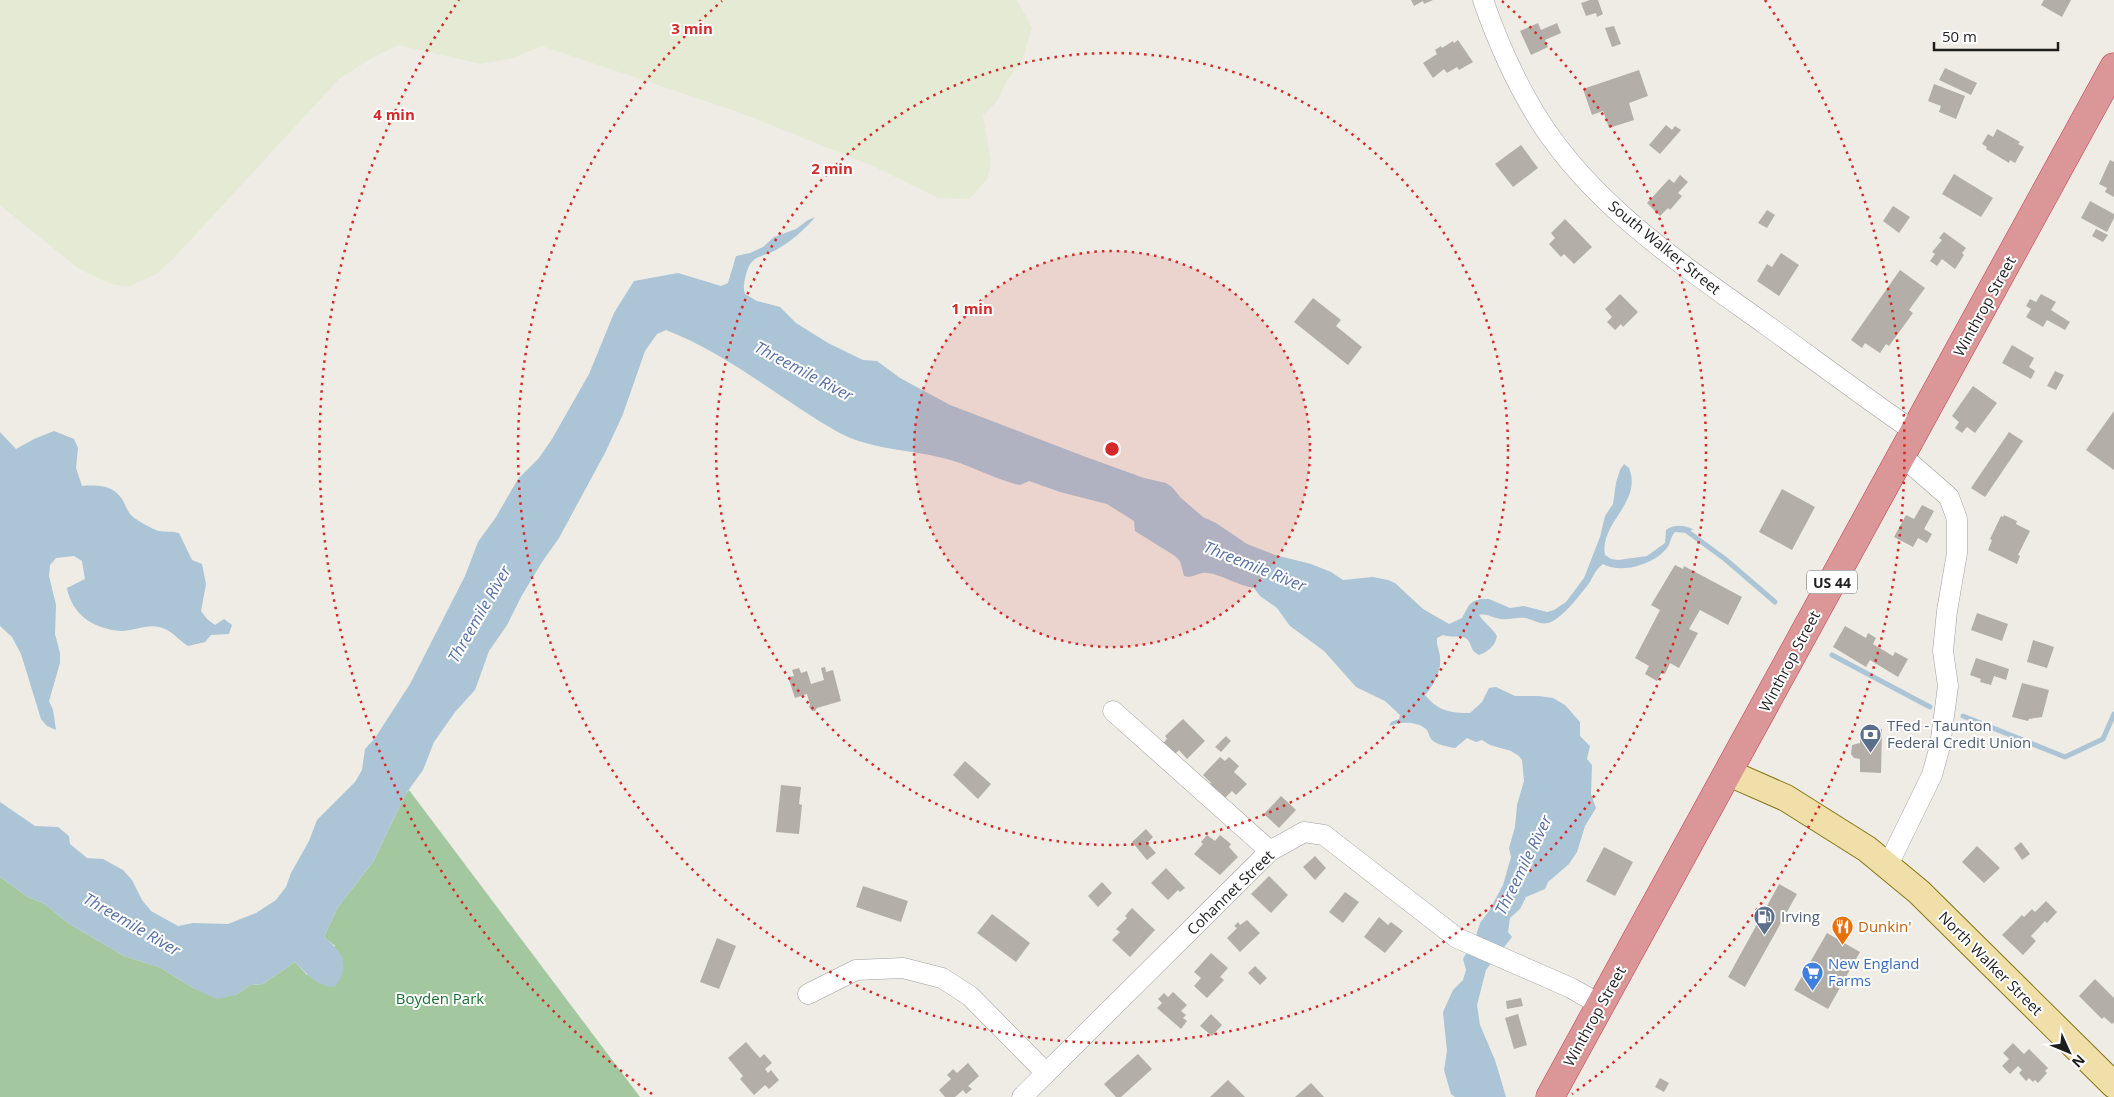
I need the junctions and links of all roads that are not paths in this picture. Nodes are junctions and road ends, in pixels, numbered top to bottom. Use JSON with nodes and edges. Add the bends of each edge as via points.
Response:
{"nodes":[{"id":1,"x":1483,"y":0,"type":"edge"},
{"id":2,"x":2114,"y":67,"type":"edge"},
{"id":3,"x":1915,"y":432,"type":"junction"},
{"id":4,"x":1902,"y":456,"type":"junction"},
{"id":5,"x":1113,"y":711,"type":"dead end"},
{"id":6,"x":1729,"y":773,"type":"junction"},
{"id":7,"x":1270,"y":851,"type":"junction"},
{"id":8,"x":1888,"y":865,"type":"junction"},
{"id":9,"x":808,"y":994,"type":"dead end"},
{"id":10,"x":1601,"y":1005,"type":"junction"},
{"id":11,"x":1046,"y":1074,"type":"junction"},
{"id":12,"x":2114,"y":1085,"type":"edge"},
{"id":13,"x":1022,"y":1097,"type":"edge"},
{"id":14,"x":1550,"y":1097,"type":"edge"}],
"edges":[{"from":1,"to":3,"type":"street","name":"South Walker Street","via":[[1522,92],[1559,147],[1596,190],[1632,224],[1710,284]]},
{"from":2,"to":3,"type":"highway","name":"Winthrop Street","number":"US 44"},
{"from":3,"to":4,"type":"highway","name":"Winthrop Street","number":"US 44"},
{"from":4,"to":6,"type":"highway","name":"Winthrop Street","number":"US 44"},
{"from":4,"to":8,"type":"street","via":[[1949,497],[1957,519],[1957,553],[1943,651],[1948,686],[1940,746],[1932,775]]},
{"from":5,"to":7,"type":"street"},
{"from":6,"to":8,"type":"main road","name":"North Walker Street","via":[[1786,798]]},
{"from":6,"to":10,"type":"highway","name":"Winthrop Street","number":"US 44"},
{"from":7,"to":10,"type":"street","name":"Cohannet Street","via":[[1304,832],[1324,835],[1462,941],[1571,988]]},
{"from":7,"to":11,"type":"street","name":"Cohannet Street"},
{"from":8,"to":12,"type":"main road","name":"North Walker Street"},
{"from":9,"to":11,"type":"street","via":[[856,970],[903,968],[942,978],[970,996]]},
{"from":10,"to":14,"type":"highway","name":"Winthrop Street","number":"US 44"},
{"from":11,"to":13,"type":"street","name":"Cohannet Street"}]}
